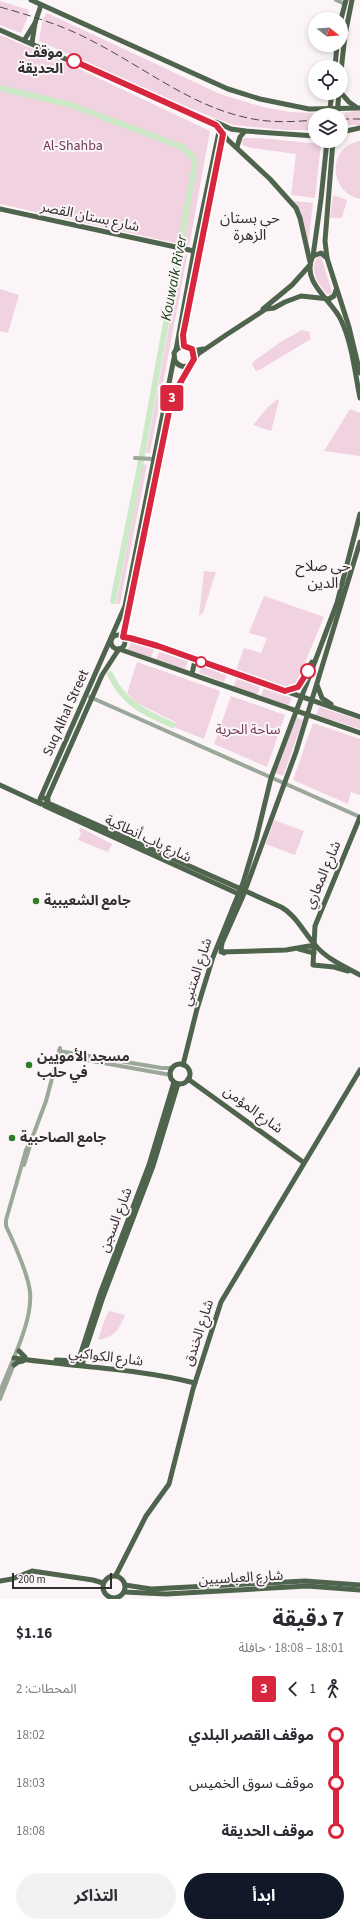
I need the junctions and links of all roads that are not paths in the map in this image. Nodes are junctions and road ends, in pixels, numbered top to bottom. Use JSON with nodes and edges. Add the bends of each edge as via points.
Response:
{"nodes":[{"id":1,"x":31,"y":0,"type":"edge"},
{"id":2,"x":336,"y":0,"type":"edge"},
{"id":3,"x":352,"y":0,"type":"edge"},
{"id":4,"x":345,"y":1,"type":"edge"},
{"id":5,"x":42,"y":5,"type":"junction"},
{"id":6,"x":343,"y":12,"type":"edge"},
{"id":7,"x":35,"y":23,"type":"junction"},
{"id":8,"x":0,"y":28,"type":"edge"},
{"id":9,"x":25,"y":38,"type":"junction"},
{"id":10,"x":33,"y":42,"type":"junction"},
{"id":11,"x":342,"y":60,"type":"edge"},
{"id":12,"x":346,"y":100,"type":"edge"},
{"id":13,"x":359,"y":108,"type":"edge"},
{"id":14,"x":308,"y":109,"type":"edge"},
{"id":15,"x":348,"y":109,"type":"edge"},
{"id":16,"x":222,"y":126,"type":"junction"},
{"id":17,"x":360,"y":128,"type":"edge"},
{"id":18,"x":246,"y":131,"type":"junction"},
{"id":19,"x":348,"y":131,"type":"edge"},
{"id":20,"x":223,"y":134,"type":"junction"},
{"id":21,"x":308,"y":135,"type":"edge"},
{"id":22,"x":228,"y":140,"type":"junction"},
{"id":23,"x":221,"y":142,"type":"junction"},
{"id":24,"x":237,"y":147,"type":"junction"},
{"id":25,"x":326,"y":148,"type":"edge"},
{"id":26,"x":333,"y":148,"type":"edge"},
{"id":27,"x":0,"y":209,"type":"edge"},
{"id":28,"x":191,"y":251,"type":"junction"},
{"id":29,"x":313,"y":256,"type":"junction"},
{"id":30,"x":328,"y":258,"type":"junction"},
{"id":31,"x":310,"y":263,"type":"junction"},
{"id":32,"x":336,"y":290,"type":"junction"},
{"id":33,"x":324,"y":299,"type":"junction"},
{"id":34,"x":184,"y":346,"type":"junction"},
{"id":35,"x":176,"y":350,"type":"junction"},
{"id":36,"x":193,"y":351,"type":"junction"},
{"id":37,"x":174,"y":358,"type":"junction"},
{"id":38,"x":194,"y":359,"type":"junction"},
{"id":39,"x":191,"y":364,"type":"junction"},
{"id":40,"x":360,"y":373,"type":"edge"},
{"id":41,"x":360,"y":398,"type":"edge"},
{"id":42,"x":135,"y":458,"type":"dead end"},
{"id":43,"x":151,"y":459,"type":"junction"},
{"id":44,"x":360,"y":514,"type":"edge"},
{"id":45,"x":360,"y":542,"type":"edge"},
{"id":46,"x":123,"y":637,"type":"junction"},
{"id":47,"x":111,"y":639,"type":"junction"},
{"id":48,"x":322,"y":646,"type":"junction"},
{"id":49,"x":119,"y":649,"type":"junction"},
{"id":50,"x":195,"y":660,"type":"junction"},
{"id":51,"x":192,"y":674,"type":"junction"},
{"id":52,"x":317,"y":685,"type":"junction"},
{"id":53,"x":285,"y":691,"type":"junction"},
{"id":54,"x":89,"y":697,"type":"junction"},
{"id":55,"x":301,"y":697,"type":"junction"},
{"id":56,"x":313,"y":700,"type":"junction"},
{"id":57,"x":341,"y":710,"type":"junction"},
{"id":58,"x":295,"y":711,"type":"junction"},
{"id":59,"x":308,"y":715,"type":"junction"},
{"id":60,"x":360,"y":717,"type":"edge"},
{"id":61,"x":360,"y":733,"type":"edge"},
{"id":62,"x":271,"y":778,"type":"junction"},
{"id":63,"x":285,"y":783,"type":"junction"},
{"id":64,"x":0,"y":786,"type":"edge"},
{"id":65,"x":45,"y":802,"type":"junction"},
{"id":66,"x":360,"y":817,"type":"edge"},
{"id":67,"x":242,"y":893,"type":"junction"},
{"id":68,"x":315,"y":946,"type":"junction"},
{"id":69,"x":295,"y":949,"type":"junction"},
{"id":70,"x":215,"y":951,"type":"junction"},
{"id":71,"x":224,"y":953,"type":"junction"},
{"id":72,"x":314,"y":953,"type":"junction"},
{"id":73,"x":360,"y":975,"type":"edge"},
{"id":74,"x":59,"y":1051,"type":"junction"},
{"id":75,"x":183,"y":1065,"type":"junction"},
{"id":76,"x":173,"y":1068,"type":"junction"},
{"id":77,"x":360,"y":1070,"type":"edge"},
{"id":78,"x":170,"y":1075,"type":"junction"},
{"id":79,"x":188,"y":1079,"type":"junction"},
{"id":80,"x":176,"y":1083,"type":"junction"},
{"id":81,"x":303,"y":1162,"type":"junction"},
{"id":82,"x":6,"y":1220,"type":"junction"},
{"id":83,"x":16,"y":1356,"type":"junction"},
{"id":84,"x":26,"y":1359,"type":"junction"},
{"id":85,"x":80,"y":1363,"type":"junction"},
{"id":86,"x":14,"y":1365,"type":"junction"},
{"id":87,"x":195,"y":1382,"type":"junction"},
{"id":88,"x":0,"y":1392,"type":"edge"},
{"id":89,"x":0,"y":1399,"type":"edge"},
{"id":90,"x":116,"y":1575,"type":"junction"},
{"id":91,"x":0,"y":1582,"type":"edge"},
{"id":92,"x":103,"y":1583,"type":"junction"},
{"id":93,"x":125,"y":1585,"type":"junction"},
{"id":94,"x":360,"y":1585,"type":"edge"},
{"id":95,"x":360,"y":1590,"type":"edge"},
{"id":96,"x":124,"y":1592,"type":"junction"},
{"id":97,"x":108,"y":1598,"type":"edge"},
{"id":98,"x":116,"y":1598,"type":"edge"}],
"edges":[{"from":1,"to":5,"type":"main road"},
{"from":2,"to":4,"type":"street"},
{"from":3,"to":11,"type":"main road"},
{"from":4,"to":6,"type":"main road"},
{"from":5,"to":7,"type":"main road"},
{"from":5,"to":14,"type":"main road","via":[[228,89]]},
{"from":7,"to":9,"type":"main road"},
{"from":7,"to":10,"type":"main road"},
{"from":8,"to":9,"type":"main road"},
{"from":9,"to":10,"type":"main road"},
{"from":10,"to":16,"type":"main road"},
{"from":12,"to":13,"type":"main road"},
{"from":13,"to":15,"type":"main road"},
{"from":16,"to":18,"type":"main road"},
{"from":16,"to":20,"type":"main road"},
{"from":16,"to":28,"type":"main road"},
{"from":17,"to":19,"type":"main road"},
{"from":18,"to":21,"type":"main road"},
{"from":18,"to":24,"type":"main road","via":[[240,137]]},
{"from":20,"to":22,"type":"main road"},
{"from":20,"to":23,"type":"main road"},
{"from":22,"to":23,"type":"main road"},
{"from":22,"to":24,"type":"main road"},
{"from":23,"to":34,"type":"main road","via":[[183,335]]},
{"from":24,"to":31,"type":"main road","via":[[296,208]]},
{"from":25,"to":29,"type":"main road"},
{"from":26,"to":30,"type":"main road","via":[[326,216],[325,240]]},
{"from":27,"to":28,"type":"main road","name":"شارع بستان القصر"},
{"from":28,"to":35,"type":"main road"},
{"from":29,"to":30,"type":"main road","via":[[321,253]]},
{"from":29,"to":31,"type":"main road"},
{"from":30,"to":32,"type":"main road"},
{"from":31,"to":33,"type":"main road","via":[[313,280]]},
{"from":31,"to":36,"type":"main road","via":[[292,285],[264,309],[211,344]]},
{"from":32,"to":33,"type":"main road","via":[[333,298]]},
{"from":32,"to":40,"type":"main road","via":[[349,327]]},
{"from":33,"to":38,"type":"main road","via":[[301,296],[266,309]]},
{"from":33,"to":41,"type":"main road","via":[[341,321]]},
{"from":34,"to":35,"type":"main road"},
{"from":34,"to":36,"type":"main road","via":[[190,347]]},
{"from":35,"to":37,"type":"main road"},
{"from":36,"to":38,"type":"main road"},
{"from":37,"to":39,"type":"main road","via":[[182,367]]},
{"from":37,"to":43,"type":"main road","name":"Suq Alhal Street"},
{"from":38,"to":39,"type":"main road"},
{"from":39,"to":46,"type":"main road","via":[[172,397]]},
{"from":42,"to":43,"type":"street"},
{"from":43,"to":47,"type":"main road","name":"Suq Alhal Street","via":[[125,606]]},
{"from":44,"to":48,"type":"main road","via":[[337,603]]},
{"from":45,"to":52,"type":"main road","name":"شارع المتنبي"},
{"from":46,"to":47,"type":"main road","via":[[116,635]]},
{"from":46,"to":49,"type":"main road","via":[[125,643]]},
{"from":46,"to":50,"type":"main road"},
{"from":47,"to":49,"type":"main road","via":[[113,647]]},
{"from":47,"to":54,"type":"main road","name":"Suq Alhal Street"},
{"from":48,"to":53,"type":"main road","via":[[298,687]]},
{"from":48,"to":55,"type":"main road"},
{"from":49,"to":51,"type":"main road"},
{"from":49,"to":54,"type":"main road","name":"Suq Alhal Street"},
{"from":50,"to":51,"type":"main road"},
{"from":50,"to":53,"type":"main road"},
{"from":51,"to":58,"type":"main road"},
{"from":52,"to":56,"type":"main road","name":"شارع المتنبي"},
{"from":52,"to":57,"type":"main road","via":[[324,700]]},
{"from":53,"to":55,"type":"main road"},
{"from":54,"to":62,"type":"street"},
{"from":54,"to":65,"type":"main road","name":"Suq Alhal Street"},
{"from":54,"to":65,"type":"main road","name":"Suq Alhal Street"},
{"from":55,"to":56,"type":"main road"},
{"from":55,"to":58,"type":"main road"},
{"from":56,"to":57,"type":"main road"},
{"from":56,"to":59,"type":"main road","name":"شارع المتنبي"},
{"from":57,"to":60,"type":"main road"},
{"from":58,"to":59,"type":"main road"},
{"from":58,"to":62,"type":"main road"},
{"from":59,"to":61,"type":"main road"},
{"from":59,"to":63,"type":"main road","name":"شارع المتنبي"},
{"from":62,"to":63,"type":"street"},
{"from":62,"to":67,"type":"main road"},
{"from":63,"to":66,"type":"street"},
{"from":63,"to":67,"type":"main road","name":"شارع المتنبي"},
{"from":64,"to":65,"type":"main road"},
{"from":65,"to":67,"type":"main road","name":"شارع باب أنطاكية"},
{"from":65,"to":67,"type":"main road","name":"شارع باب أنطاكية"},
{"from":66,"to":68,"type":"main road","name":"شارع المعاري","via":[[323,902],[315,926]]},
{"from":67,"to":68,"type":"main road","via":[[288,911]]},
{"from":67,"to":70,"type":"main road","name":"شارع المتنبي"},
{"from":67,"to":71,"type":"main road","via":[[222,943],[221,949]]},
{"from":68,"to":69,"type":"main road"},
{"from":68,"to":72,"type":"main road","name":"شارع المعاري"},
{"from":68,"to":73,"type":"main road"},
{"from":69,"to":71,"type":"main road"},
{"from":69,"to":72,"type":"main road"},
{"from":70,"to":71,"type":"main road"},
{"from":70,"to":75,"type":"main road","name":"شارع المتنبي"},
{"from":72,"to":73,"type":"main road","via":[[313,965],[334,967]]},
{"from":74,"to":76,"type":"street"},
{"from":74,"to":78,"type":"street"},
{"from":74,"to":82,"type":"street","via":[[46,1101],[26,1150]]},
{"from":75,"to":76,"type":"main road","via":[[178,1064]]},
{"from":75,"to":79,"type":"main road","via":[[189,1070]]},
{"from":76,"to":78,"type":"main road"},
{"from":77,"to":81,"type":"main road","name":"شارع الخندق"},
{"from":78,"to":80,"type":"main road"},
{"from":79,"to":80,"type":"main road"},
{"from":79,"to":81,"type":"main road","name":"شارع المؤمن"},
{"from":80,"to":85,"type":"main road","name":"شارع السجن","via":[[149,1165],[100,1294]]},
{"from":81,"to":87,"type":"main road","name":"شارع الخندق","via":[[220,1302]]},
{"from":82,"to":83,"type":"street","via":[[30,1294],[29,1311]]},
{"from":82,"to":83,"type":"street","via":[[32,1291],[31,1311]]},
{"from":83,"to":84,"type":"main road","name":"شارع الكواكبي"},
{"from":83,"to":86,"type":"street"},
{"from":83,"to":88,"type":"street"},
{"from":84,"to":85,"type":"main road","name":"شارع الكواكبي"},
{"from":84,"to":86,"type":"main road"},
{"from":85,"to":87,"type":"main road","name":"شارع الكواكبي"},
{"from":86,"to":89,"type":"street"},
{"from":87,"to":90,"type":"main road","name":"شارع الخندق","via":[[168,1484],[146,1516]]},
{"from":90,"to":92,"type":"main road","via":[[110,1576]]},
{"from":90,"to":93,"type":"main road"},
{"from":91,"to":92,"type":"main road","via":[[32,1571]]},
{"from":92,"to":97,"type":"main road"},
{"from":93,"to":94,"type":"main road","name":"شارع العباسيين","via":[[151,1589],[305,1581]]},
{"from":93,"to":96,"type":"main road"},
{"from":95,"to":96,"type":"main road","name":"شارع العباسيين","via":[[307,1586],[166,1594]]},
{"from":96,"to":98,"type":"main road"},
{"from":97,"to":98,"type":"main road"}]}
